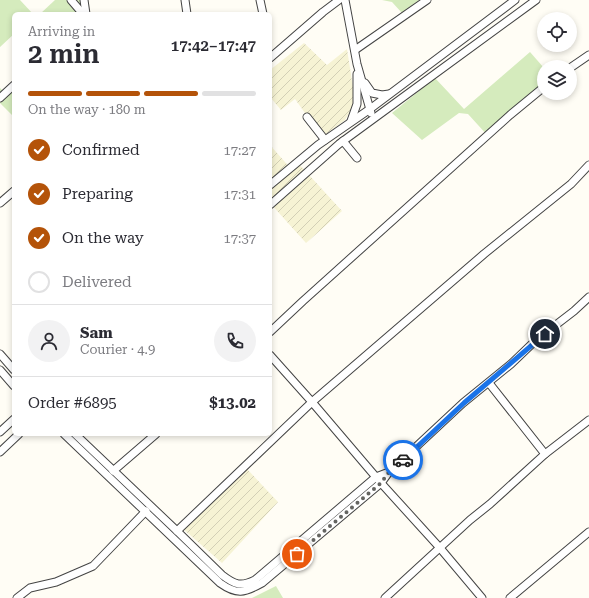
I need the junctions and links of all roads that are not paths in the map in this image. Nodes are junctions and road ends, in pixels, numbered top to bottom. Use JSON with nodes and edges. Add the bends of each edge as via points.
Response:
{"nodes":[{"id":1,"x":71,"y":0,"type":"edge"},
{"id":2,"x":84,"y":0,"type":"edge"},
{"id":3,"x":185,"y":0,"type":"edge"},
{"id":4,"x":260,"y":0,"type":"edge"},
{"id":5,"x":339,"y":0,"type":"edge"},
{"id":6,"x":345,"y":0,"type":"edge"},
{"id":7,"x":427,"y":0,"type":"edge"},
{"id":8,"x":515,"y":0,"type":"edge"},
{"id":9,"x":536,"y":0,"type":"edge"},
{"id":10,"x":81,"y":12,"type":"edge"},
{"id":11,"x":86,"y":12,"type":"edge"},
{"id":12,"x":187,"y":12,"type":"edge"},
{"id":13,"x":263,"y":12,"type":"edge"},
{"id":14,"x":355,"y":50,"type":"junction"},
{"id":15,"x":272,"y":53,"type":"edge"},
{"id":16,"x":589,"y":55,"type":"edge"},
{"id":17,"x":577,"y":63,"type":"edge"},
{"id":18,"x":357,"y":64,"type":"junction"},
{"id":19,"x":12,"y":87,"type":"edge"},
{"id":20,"x":537,"y":93,"type":"edge"},
{"id":21,"x":389,"y":94,"type":"junction"},
{"id":22,"x":0,"y":98,"type":"edge"},
{"id":23,"x":370,"y":109,"type":"junction"},
{"id":24,"x":307,"y":117,"type":"dead end"},
{"id":25,"x":373,"y":120,"type":"junction"},
{"id":26,"x":347,"y":124,"type":"junction"},
{"id":27,"x":325,"y":140,"type":"junction"},
{"id":28,"x":343,"y":141,"type":"junction"},
{"id":29,"x":358,"y":158,"type":"dead end"},
{"id":30,"x":589,"y":165,"type":"edge"},
{"id":31,"x":272,"y":183,"type":"edge"},
{"id":32,"x":12,"y":193,"type":"edge"},
{"id":33,"x":0,"y":203,"type":"edge"},
{"id":34,"x":272,"y":203,"type":"edge"},
{"id":35,"x":589,"y":297,"type":"edge"},
{"id":36,"x":272,"y":330,"type":"edge"},
{"id":37,"x":0,"y":354,"type":"edge"},
{"id":38,"x":272,"y":357,"type":"edge"},
{"id":39,"x":12,"y":368,"type":"edge"},
{"id":40,"x":0,"y":370,"type":"edge"},
{"id":41,"x":489,"y":383,"type":"junction"},
{"id":42,"x":12,"y":384,"type":"edge"},
{"id":43,"x":312,"y":402,"type":"junction"},
{"id":44,"x":12,"y":420,"type":"edge"},
{"id":45,"x":589,"y":420,"type":"edge"},
{"id":46,"x":0,"y":432,"type":"edge"},
{"id":47,"x":17,"y":436,"type":"edge"},
{"id":48,"x":66,"y":436,"type":"edge"},
{"id":49,"x":76,"y":436,"type":"edge"},
{"id":50,"x":154,"y":436,"type":"edge"},
{"id":51,"x":0,"y":452,"type":"edge"},
{"id":52,"x":545,"y":454,"type":"junction"},
{"id":53,"x":113,"y":471,"type":"junction"},
{"id":54,"x":389,"y":472,"type":"junction"},
{"id":55,"x":376,"y":477,"type":"junction"},
{"id":56,"x":381,"y":483,"type":"junction"},
{"id":57,"x":142,"y":503,"type":"junction"},
{"id":58,"x":146,"y":512,"type":"junction"},
{"id":59,"x":177,"y":531,"type":"junction"},
{"id":60,"x":589,"y":532,"type":"edge"},
{"id":61,"x":440,"y":548,"type":"junction"},
{"id":62,"x":240,"y":585,"type":"junction"},
{"id":63,"x":233,"y":591,"type":"junction"},
{"id":64,"x":18,"y":598,"type":"edge"},
{"id":65,"x":228,"y":598,"type":"edge"},
{"id":66,"x":385,"y":598,"type":"edge"},
{"id":67,"x":482,"y":598,"type":"edge"},
{"id":68,"x":510,"y":598,"type":"edge"}],
"edges":[{"from":1,"to":10,"type":"street"},
{"from":2,"to":11,"type":"street"},
{"from":3,"to":12,"type":"street"},
{"from":4,"to":13,"type":"street"},
{"from":5,"to":15,"type":"street"},
{"from":6,"to":14,"type":"street"},
{"from":7,"to":14,"type":"street"},
{"from":8,"to":21,"type":"street"},
{"from":9,"to":25,"type":"street"},
{"from":14,"to":18,"type":"street"},
{"from":16,"to":17,"type":"street"},
{"from":18,"to":21,"type":"street","via":[[367,88],[372,93]]},
{"from":18,"to":23,"type":"street"},
{"from":18,"to":26,"type":"street","via":[[357,104],[351,121]]},
{"from":19,"to":22,"type":"street"},
{"from":20,"to":36,"type":"street"},
{"from":21,"to":23,"type":"street"},
{"from":23,"to":25,"type":"street"},
{"from":23,"to":26,"type":"street"},
{"from":24,"to":27,"type":"street"},
{"from":25,"to":28,"type":"street"},
{"from":26,"to":27,"type":"street"},
{"from":27,"to":31,"type":"street"},
{"from":28,"to":29,"type":"street"},
{"from":28,"to":34,"type":"street"},
{"from":30,"to":43,"type":"street","via":[[571,184],[484,254]]},
{"from":32,"to":33,"type":"street"},
{"from":35,"to":41,"type":"street"},
{"from":37,"to":39,"type":"street"},
{"from":38,"to":43,"type":"street"},
{"from":40,"to":42,"type":"street"},
{"from":41,"to":52,"type":"street"},
{"from":41,"to":54,"type":"street"},
{"from":43,"to":55,"type":"street"},
{"from":43,"to":59,"type":"street"},
{"from":44,"to":46,"type":"street"},
{"from":45,"to":52,"type":"street"},
{"from":47,"to":51,"type":"street"},
{"from":48,"to":57,"type":"street"},
{"from":49,"to":53,"type":"street"},
{"from":50,"to":53,"type":"street"},
{"from":52,"to":61,"type":"street"},
{"from":53,"to":57,"type":"street"},
{"from":54,"to":55,"type":"street"},
{"from":54,"to":56,"type":"street"},
{"from":55,"to":56,"type":"street"},
{"from":55,"to":62,"type":"street","via":[[255,580]]},
{"from":56,"to":61,"type":"street"},
{"from":56,"to":63,"type":"street","via":[[262,583],[243,592]]},
{"from":57,"to":58,"type":"street"},
{"from":57,"to":59,"type":"street"},
{"from":58,"to":63,"type":"street","via":[[220,583]]},
{"from":58,"to":64,"type":"street","via":[[93,566],[56,582],[30,588]]},
{"from":59,"to":62,"type":"street","via":[[222,575]]},
{"from":60,"to":68,"type":"street"},
{"from":61,"to":66,"type":"street"},
{"from":61,"to":67,"type":"street"},
{"from":62,"to":63,"type":"street"},
{"from":63,"to":65,"type":"street"}]}
